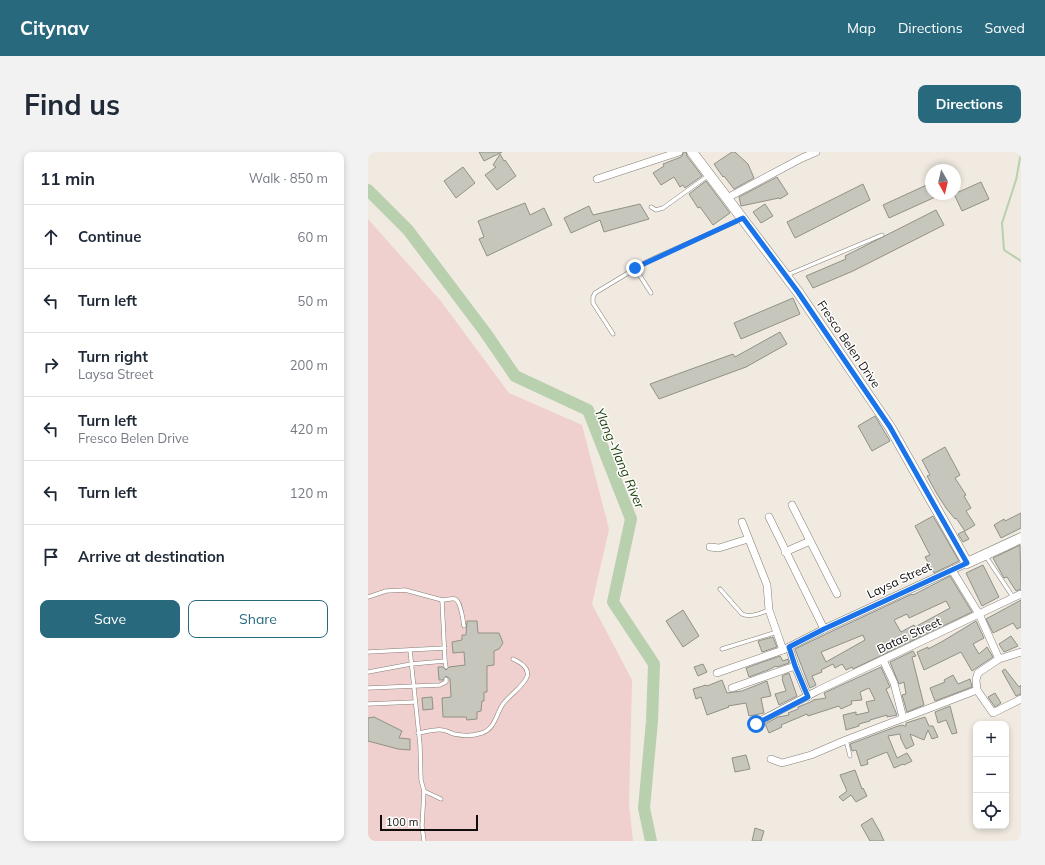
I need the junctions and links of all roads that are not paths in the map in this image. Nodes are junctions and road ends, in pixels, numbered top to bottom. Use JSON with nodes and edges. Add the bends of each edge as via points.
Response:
{"nodes":[{"id":1,"x":679,"y":152,"type":"edge"},
{"id":2,"x":692,"y":152,"type":"edge"},
{"id":3,"x":816,"y":152,"type":"edge"},
{"id":4,"x":710,"y":174,"type":"junction"},
{"id":5,"x":597,"y":179,"type":"dead end"},
{"id":6,"x":727,"y":198,"type":"junction"},
{"id":7,"x":651,"y":207,"type":"dead end"},
{"id":8,"x":743,"y":218,"type":"junction"},
{"id":9,"x":882,"y":235,"type":"dead end"},
{"id":10,"x":635,"y":268,"type":"junction"},
{"id":11,"x":785,"y":276,"type":"junction"},
{"id":12,"x":652,"y":293,"type":"dead end"},
{"id":13,"x":613,"y":334,"type":"dead end"},
{"id":14,"x":792,"y":505,"type":"dead end"},
{"id":15,"x":769,"y":517,"type":"dead end"},
{"id":16,"x":742,"y":522,"type":"dead end"},
{"id":17,"x":1021,"y":538,"type":"edge"},
{"id":18,"x":748,"y":540,"type":"junction"},
{"id":19,"x":810,"y":541,"type":"junction"},
{"id":20,"x":710,"y":547,"type":"dead end"},
{"id":21,"x":785,"y":552,"type":"junction"},
{"id":22,"x":985,"y":554,"type":"junction"},
{"id":23,"x":967,"y":563,"type":"junction"},
{"id":24,"x":952,"y":570,"type":"junction"},
{"id":25,"x":720,"y":589,"type":"dead end"},
{"id":26,"x":837,"y":594,"type":"dead end"},
{"id":27,"x":1021,"y":594,"type":"edge"},
{"id":28,"x":368,"y":597,"type":"edge"},
{"id":29,"x":1013,"y":597,"type":"junction"},
{"id":30,"x":442,"y":600,"type":"junction"},
{"id":31,"x":769,"y":610,"type":"junction"},
{"id":32,"x":979,"y":614,"type":"junction"},
{"id":33,"x":464,"y":626,"type":"dead end"},
{"id":34,"x":824,"y":629,"type":"junction"},
{"id":35,"x":777,"y":632,"type":"junction"},
{"id":36,"x":445,"y":648,"type":"junction"},
{"id":37,"x":722,"y":649,"type":"dead end"},
{"id":38,"x":786,"y":649,"type":"junction"},
{"id":39,"x":410,"y":650,"type":"junction"},
{"id":40,"x":368,"y":652,"type":"edge"},
{"id":41,"x":1019,"y":653,"type":"edge"},
{"id":42,"x":513,"y":659,"type":"dead end"},
{"id":43,"x":999,"y":659,"type":"junction"},
{"id":44,"x":883,"y":660,"type":"junction"},
{"id":45,"x":445,"y":661,"type":"junction"},
{"id":46,"x":1021,"y":662,"type":"edge"},
{"id":47,"x":412,"y":664,"type":"junction"},
{"id":48,"x":795,"y":666,"type":"junction"},
{"id":49,"x":446,"y":667,"type":"dead end"},
{"id":50,"x":368,"y":672,"type":"edge"},
{"id":51,"x":717,"y":673,"type":"dead end"},
{"id":52,"x":446,"y":679,"type":"dead end"},
{"id":53,"x":413,"y":686,"type":"junction"},
{"id":54,"x":368,"y":688,"type":"edge"},
{"id":55,"x":732,"y":688,"type":"dead end"},
{"id":56,"x":977,"y":690,"type":"junction"},
{"id":57,"x":808,"y":697,"type":"junction"},
{"id":58,"x":1021,"y":699,"type":"edge"},
{"id":59,"x":414,"y":702,"type":"junction"},
{"id":60,"x":368,"y":704,"type":"edge"},
{"id":61,"x":903,"y":718,"type":"junction"},
{"id":62,"x":756,"y":724,"type":"dead end"},
{"id":63,"x":418,"y":733,"type":"junction"},
{"id":64,"x":846,"y":740,"type":"junction"},
{"id":65,"x":850,"y":756,"type":"dead end"},
{"id":66,"x":771,"y":759,"type":"dead end"},
{"id":67,"x":424,"y":791,"type":"junction"},
{"id":68,"x":441,"y":799,"type":"dead end"},
{"id":69,"x":424,"y":841,"type":"edge"}],
"edges":[{"from":1,"to":5,"type":"street"},
{"from":2,"to":4,"type":"street","name":"Fresco Belen Drive"},
{"from":3,"to":6,"type":"street"},
{"from":4,"to":6,"type":"street","name":"Fresco Belen Drive"},
{"from":4,"to":7,"type":"lane","via":[[663,208],[656,210]]},
{"from":6,"to":8,"type":"street","name":"Fresco Belen Drive"},
{"from":8,"to":10,"type":"lane"},
{"from":8,"to":11,"type":"street","name":"Fresco Belen Drive"},
{"from":9,"to":11,"type":"lane"},
{"from":10,"to":12,"type":"lane"},
{"from":10,"to":13,"type":"lane","via":[[595,293],[593,297],[593,303]]},
{"from":11,"to":23,"type":"street","name":"Fresco Belen Drive","via":[[890,427]]},
{"from":14,"to":19,"type":"street"},
{"from":15,"to":21,"type":"street"},
{"from":16,"to":18,"type":"street"},
{"from":17,"to":22,"type":"street","name":"Laysa Street"},
{"from":18,"to":20,"type":"street","via":[[719,548]]},
{"from":18,"to":31,"type":"street","via":[[767,585]]},
{"from":19,"to":21,"type":"street"},
{"from":19,"to":26,"type":"street"},
{"from":21,"to":34,"type":"street"},
{"from":22,"to":23,"type":"street","name":"Laysa Street"},
{"from":22,"to":29,"type":"lane"},
{"from":23,"to":24,"type":"street","name":"Laysa Street"},
{"from":24,"to":32,"type":"street"},
{"from":24,"to":34,"type":"street","name":"Laysa Street"},
{"from":25,"to":31,"type":"lane","via":[[746,616]]},
{"from":27,"to":29,"type":"street","name":"Batas Street"},
{"from":28,"to":30,"type":"lane","via":[[386,591],[405,590]]},
{"from":29,"to":32,"type":"street","name":"Batas Street"},
{"from":30,"to":33,"type":"lane","via":[[457,600]]},
{"from":30,"to":36,"type":"lane"},
{"from":31,"to":35,"type":"street"},
{"from":32,"to":43,"type":"street"},
{"from":32,"to":44,"type":"street","name":"Batas Street"},
{"from":34,"to":38,"type":"street","name":"Laysa Street"},
{"from":35,"to":37,"type":"lane"},
{"from":35,"to":38,"type":"street"},
{"from":36,"to":39,"type":"lane"},
{"from":36,"to":45,"type":"lane"},
{"from":38,"to":48,"type":"street"},
{"from":38,"to":51,"type":"street","name":"Laysa Street"},
{"from":39,"to":40,"type":"lane"},
{"from":39,"to":47,"type":"lane"},
{"from":41,"to":43,"type":"street"},
{"from":41,"to":46,"type":"street"},
{"from":42,"to":63,"type":"lane","via":[[524,665],[527,671],[526,680],[501,706],[487,732],[466,736],[444,730]]},
{"from":43,"to":56,"type":"street","via":[[978,673]]},
{"from":44,"to":57,"type":"street","name":"Batas Street"},
{"from":44,"to":61,"type":"street","via":[[894,683]]},
{"from":45,"to":47,"type":"lane"},
{"from":45,"to":49,"type":"lane"},
{"from":47,"to":50,"type":"lane"},
{"from":47,"to":53,"type":"lane"},
{"from":48,"to":55,"type":"street"},
{"from":48,"to":57,"type":"street"},
{"from":52,"to":53,"type":"lane","via":[[444,684]]},
{"from":53,"to":54,"type":"lane"},
{"from":53,"to":59,"type":"lane"},
{"from":56,"to":58,"type":"street","via":[[993,713]]},
{"from":56,"to":61,"type":"street"},
{"from":57,"to":62,"type":"street","name":"Batas Street"},
{"from":59,"to":60,"type":"lane"},
{"from":59,"to":63,"type":"lane"},
{"from":61,"to":64,"type":"street"},
{"from":63,"to":67,"type":"lane"},
{"from":64,"to":65,"type":"lane"},
{"from":64,"to":66,"type":"street","via":[[811,756],[789,762],[782,763]]},
{"from":67,"to":68,"type":"lane"},
{"from":67,"to":69,"type":"lane"}]}
